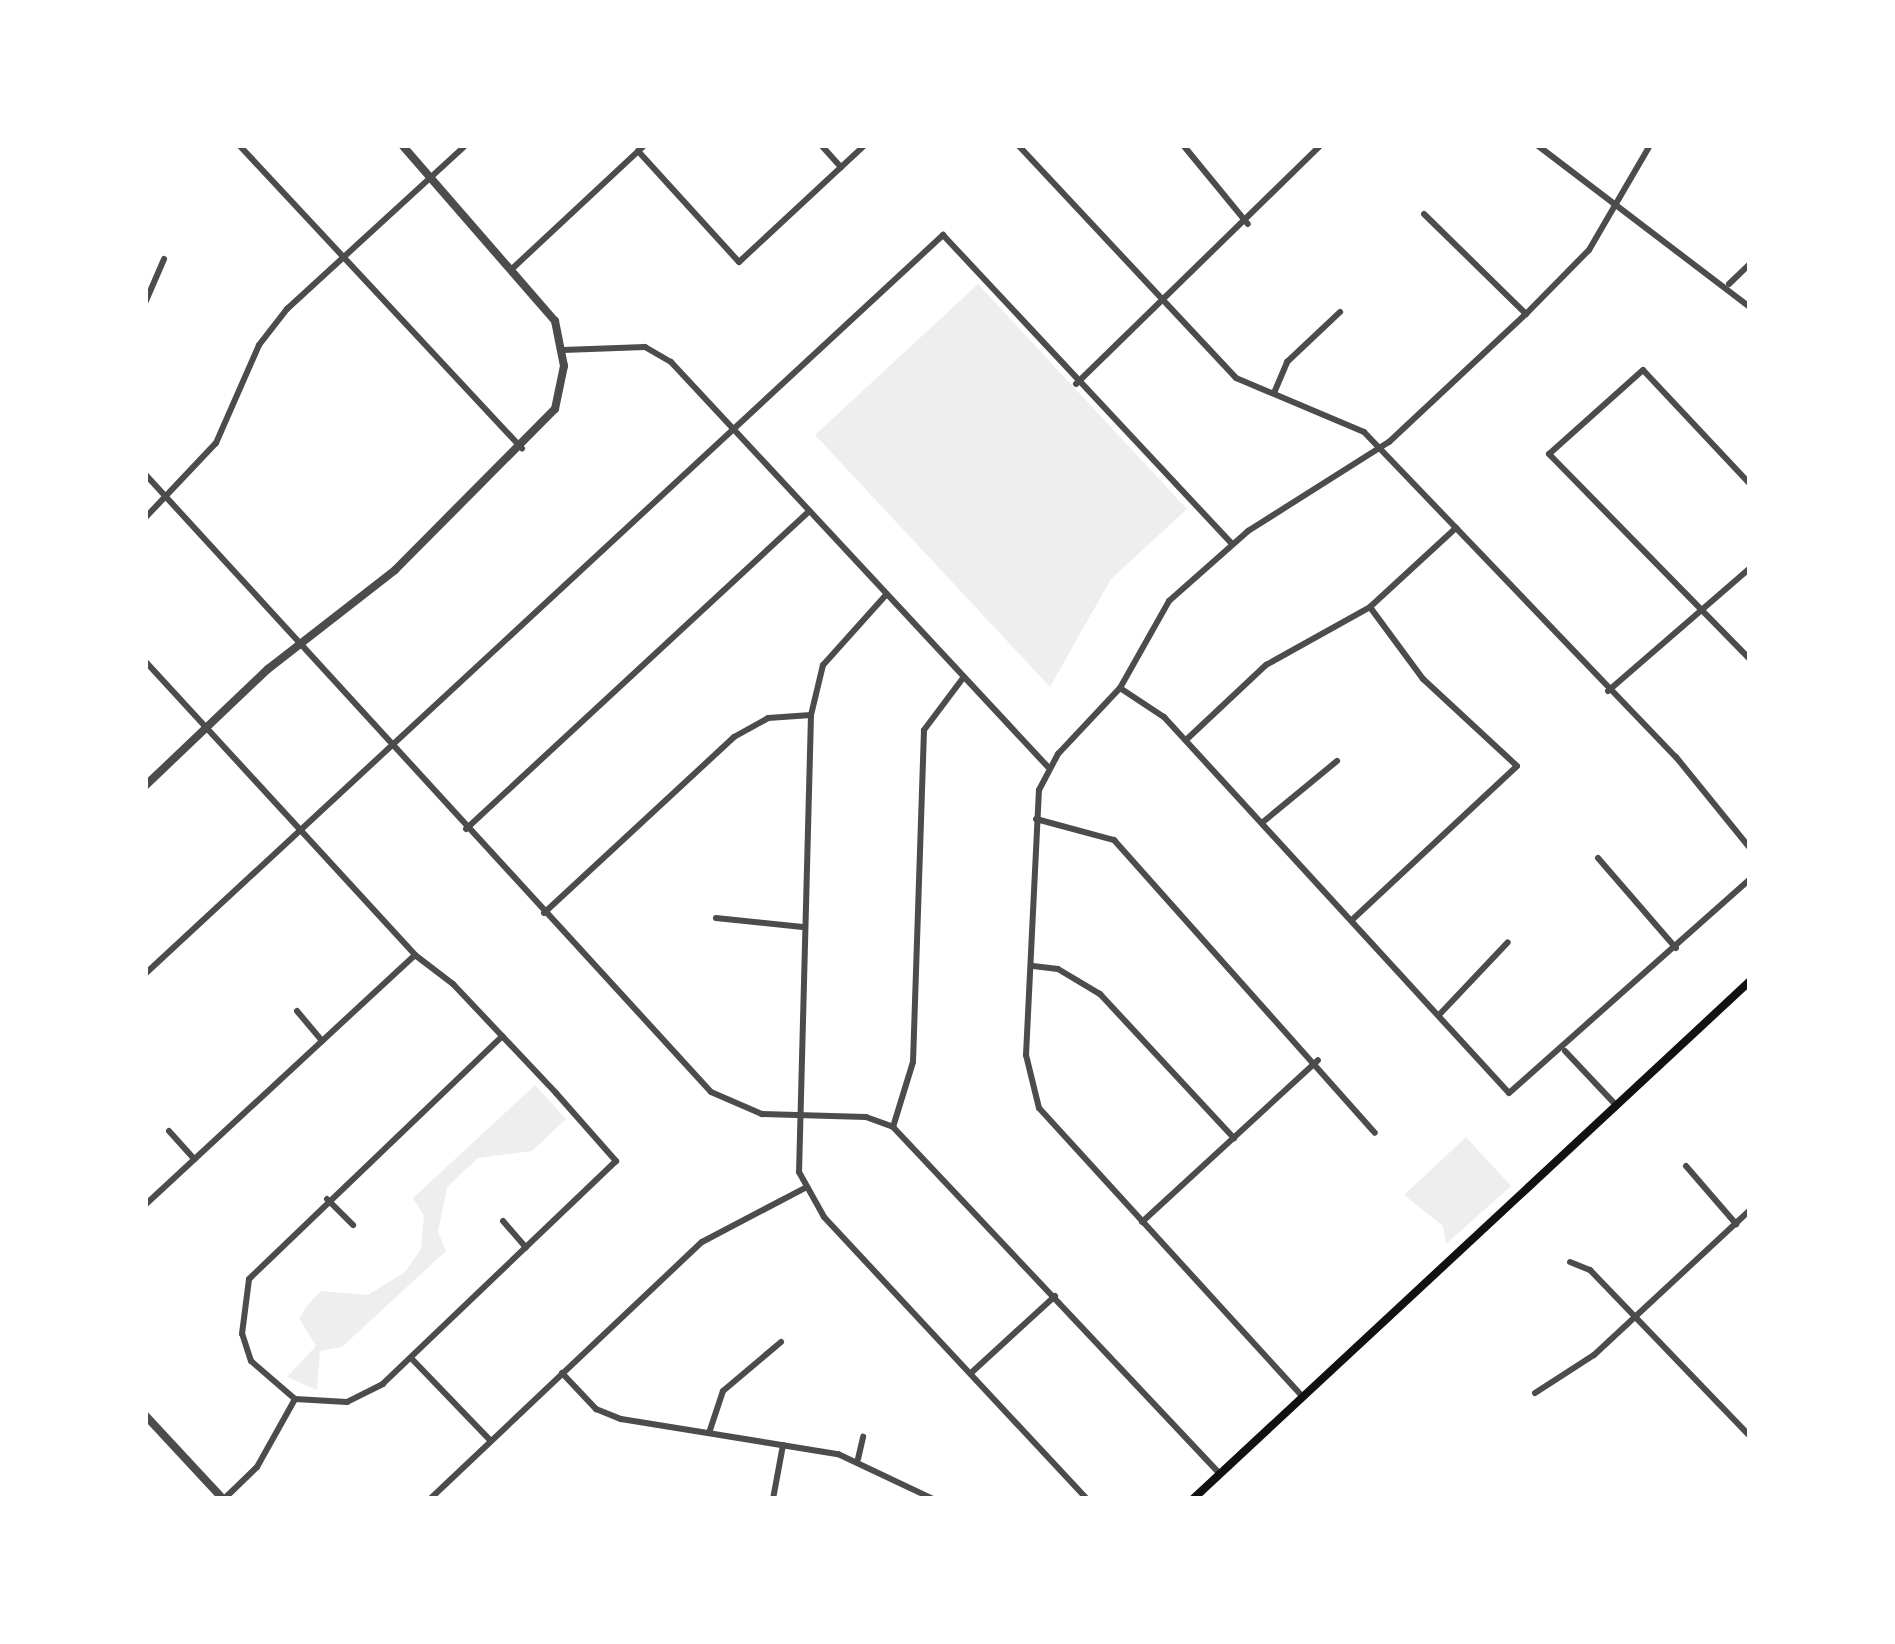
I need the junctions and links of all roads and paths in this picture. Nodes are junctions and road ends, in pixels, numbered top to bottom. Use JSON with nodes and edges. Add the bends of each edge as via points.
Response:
{"nodes":[{"id":1,"x":239,"y":145,"type":"edge"},
{"id":2,"x":402,"y":145,"type":"edge"},
{"id":3,"x":821,"y":145,"type":"edge"},
{"id":4,"x":866,"y":145,"type":"edge"},
{"id":5,"x":1018,"y":145,"type":"edge"},
{"id":6,"x":1183,"y":145,"type":"edge"},
{"id":7,"x":1321,"y":145,"type":"edge"},
{"id":8,"x":1536,"y":145,"type":"edge"},
{"id":9,"x":1650,"y":145,"type":"edge"},
{"id":10,"x":464,"y":147,"type":"edge"},
{"id":11,"x":641,"y":148,"type":"edge"},
{"id":12,"x":842,"y":167,"type":"junction"},
{"id":13,"x":431,"y":177,"type":"junction"},
{"id":14,"x":1616,"y":206,"type":"junction"},
{"id":15,"x":1424,"y":214,"type":"dead end"},
{"id":16,"x":1248,"y":224,"type":"junction"},
{"id":17,"x":343,"y":257,"type":"junction"},
{"id":18,"x":164,"y":259,"type":"dead end"},
{"id":19,"x":1750,"y":264,"type":"edge"},
{"id":20,"x":514,"y":266,"type":"junction"},
{"id":21,"x":1728,"y":284,"type":"junction"},
{"id":22,"x":145,"y":302,"type":"edge"},
{"id":23,"x":1164,"y":302,"type":"junction"},
{"id":24,"x":1750,"y":307,"type":"edge"},
{"id":25,"x":1340,"y":312,"type":"dead end"},
{"id":26,"x":1526,"y":314,"type":"junction"},
{"id":27,"x":562,"y":350,"type":"junction"},
{"id":28,"x":1076,"y":384,"type":"junction"},
{"id":29,"x":1274,"y":393,"type":"junction"},
{"id":30,"x":731,"y":428,"type":"junction"},
{"id":31,"x":522,"y":449,"type":"junction"},
{"id":32,"x":1380,"y":449,"type":"junction"},
{"id":33,"x":145,"y":474,"type":"edge"},
{"id":34,"x":1750,"y":484,"type":"edge"},
{"id":35,"x":167,"y":498,"type":"junction"},
{"id":36,"x":808,"y":511,"type":"junction"},
{"id":37,"x":145,"y":518,"type":"edge"},
{"id":38,"x":1456,"y":528,"type":"junction"},
{"id":39,"x":1231,"y":543,"type":"junction"},
{"id":40,"x":1750,"y":568,"type":"edge"},
{"id":41,"x":885,"y":596,"type":"junction"},
{"id":42,"x":1370,"y":606,"type":"junction"},
{"id":43,"x":1698,"y":616,"type":"junction"},
{"id":44,"x":302,"y":644,"type":"junction"},
{"id":45,"x":1750,"y":660,"type":"edge"},
{"id":46,"x":145,"y":661,"type":"edge"},
{"id":47,"x":962,"y":678,"type":"junction"},
{"id":48,"x":1120,"y":688,"type":"junction"},
{"id":49,"x":1608,"y":690,"type":"junction"},
{"id":50,"x":811,"y":715,"type":"junction"},
{"id":51,"x":207,"y":728,"type":"junction"},
{"id":52,"x":1186,"y":740,"type":"junction"},
{"id":53,"x":388,"y":746,"type":"junction"},
{"id":54,"x":1337,"y":761,"type":"dead end"},
{"id":55,"x":1048,"y":767,"type":"junction"},
{"id":56,"x":145,"y":786,"type":"edge"},
{"id":57,"x":1036,"y":820,"type":"junction"},
{"id":58,"x":1263,"y":822,"type":"junction"},
{"id":59,"x":298,"y":828,"type":"junction"},
{"id":60,"x":466,"y":828,"type":"junction"},
{"id":61,"x":1750,"y":848,"type":"edge"},
{"id":62,"x":1598,"y":858,"type":"dead end"},
{"id":63,"x":1750,"y":880,"type":"edge"},
{"id":64,"x":544,"y":913,"type":"junction"},
{"id":65,"x":716,"y":918,"type":"dead end"},
{"id":66,"x":1352,"y":919,"type":"junction"},
{"id":67,"x":804,"y":927,"type":"junction"},
{"id":68,"x":1508,"y":942,"type":"dead end"},
{"id":69,"x":1676,"y":948,"type":"junction"},
{"id":70,"x":415,"y":954,"type":"junction"},
{"id":71,"x":1032,"y":966,"type":"junction"},
{"id":72,"x":145,"y":974,"type":"edge"},
{"id":73,"x":1750,"y":981,"type":"edge"},
{"id":74,"x":297,"y":1011,"type":"dead end"},
{"id":75,"x":1440,"y":1014,"type":"junction"},
{"id":76,"x":502,"y":1036,"type":"junction"},
{"id":77,"x":322,"y":1041,"type":"junction"},
{"id":78,"x":1565,"y":1051,"type":"junction"},
{"id":79,"x":1318,"y":1060,"type":"junction"},
{"id":80,"x":1615,"y":1104,"type":"junction"},
{"id":81,"x":796,"y":1115,"type":"junction"},
{"id":82,"x":894,"y":1128,"type":"junction"},
{"id":83,"x":169,"y":1131,"type":"dead end"},
{"id":84,"x":1375,"y":1133,"type":"dead end"},
{"id":85,"x":1234,"y":1138,"type":"junction"},
{"id":86,"x":194,"y":1159,"type":"junction"},
{"id":87,"x":1686,"y":1166,"type":"dead end"},
{"id":88,"x":806,"y":1188,"type":"junction"},
{"id":89,"x":327,"y":1199,"type":"junction"},
{"id":90,"x":145,"y":1205,"type":"edge"},
{"id":91,"x":1750,"y":1210,"type":"edge"},
{"id":92,"x":503,"y":1220,"type":"dead end"},
{"id":93,"x":1142,"y":1222,"type":"junction"},
{"id":94,"x":1736,"y":1224,"type":"junction"},
{"id":95,"x":353,"y":1225,"type":"dead end"},
{"id":96,"x":526,"y":1247,"type":"junction"},
{"id":97,"x":1570,"y":1262,"type":"dead end"},
{"id":98,"x":1054,"y":1296,"type":"junction"},
{"id":99,"x":1634,"y":1317,"type":"junction"},
{"id":100,"x":781,"y":1342,"type":"dead end"},
{"id":101,"x":411,"y":1358,"type":"junction"},
{"id":102,"x":562,"y":1373,"type":"junction"},
{"id":103,"x":971,"y":1374,"type":"junction"},
{"id":104,"x":1536,"y":1393,"type":"dead end"},
{"id":105,"x":1302,"y":1396,"type":"junction"},
{"id":106,"x":295,"y":1398,"type":"junction"},
{"id":107,"x":145,"y":1415,"type":"edge"},
{"id":108,"x":709,"y":1433,"type":"junction"},
{"id":109,"x":1750,"y":1436,"type":"edge"},
{"id":110,"x":863,"y":1438,"type":"dead end"},
{"id":111,"x":490,"y":1440,"type":"junction"},
{"id":112,"x":783,"y":1445,"type":"junction"},
{"id":113,"x":858,"y":1459,"type":"junction"},
{"id":114,"x":1220,"y":1474,"type":"junction"},
{"id":115,"x":223,"y":1499,"type":"edge"},
{"id":116,"x":430,"y":1499,"type":"edge"},
{"id":117,"x":772,"y":1499,"type":"edge"},
{"id":118,"x":933,"y":1499,"type":"edge"},
{"id":119,"x":1088,"y":1499,"type":"edge"},
{"id":120,"x":1193,"y":1499,"type":"edge"}],
"edges":[{"from":1,"to":17,"type":"street"},
{"from":2,"to":13,"type":"street"},
{"from":3,"to":12,"type":"street"},
{"from":4,"to":12,"type":"street"},
{"from":5,"to":23,"type":"street"},
{"from":6,"to":16,"type":"street"},
{"from":7,"to":16,"type":"street"},
{"from":8,"to":14,"type":"street"},
{"from":9,"to":14,"type":"street"},
{"from":10,"to":13,"type":"street"},
{"from":11,"to":12,"type":"street","via":[[739,262]]},
{"from":11,"to":20,"type":"street"},
{"from":13,"to":17,"type":"street"},
{"from":13,"to":20,"type":"street"},
{"from":14,"to":21,"type":"street"},
{"from":14,"to":26,"type":"street"},
{"from":15,"to":26,"type":"street"},
{"from":16,"to":23,"type":"street"},
{"from":17,"to":31,"type":"street"},
{"from":17,"to":35,"type":"street","via":[[272,327],[216,443]]},
{"from":18,"to":22,"type":"street"},
{"from":19,"to":21,"type":"street"},
{"from":20,"to":27,"type":"street","via":[[548,309]]},
{"from":21,"to":24,"type":"street"},
{"from":23,"to":28,"type":"street"},
{"from":23,"to":29,"type":"street","via":[[1236,378]]},
{"from":25,"to":29,"type":"street","via":[[1286,362]]},
{"from":26,"to":32,"type":"street"},
{"from":27,"to":30,"type":"street","via":[[645,347]]},
{"from":27,"to":31,"type":"street","via":[[555,409]]},
{"from":28,"to":30,"type":"street","via":[[943,235]]},
{"from":28,"to":39,"type":"street"},
{"from":29,"to":32,"type":"street","via":[[1342,416]]},
{"from":30,"to":36,"type":"street"},
{"from":30,"to":53,"type":"street"},
{"from":31,"to":44,"type":"street"},
{"from":32,"to":38,"type":"street"},
{"from":32,"to":39,"type":"street"},
{"from":33,"to":35,"type":"street"},
{"from":34,"to":43,"type":"street","via":[[1643,370],[1550,454]]},
{"from":35,"to":37,"type":"street"},
{"from":35,"to":44,"type":"street"},
{"from":36,"to":41,"type":"street"},
{"from":36,"to":60,"type":"street"},
{"from":38,"to":42,"type":"street"},
{"from":38,"to":49,"type":"street"},
{"from":39,"to":48,"type":"street","via":[[1155,617]]},
{"from":40,"to":43,"type":"street"},
{"from":41,"to":47,"type":"street"},
{"from":41,"to":50,"type":"street","via":[[823,665]]},
{"from":42,"to":52,"type":"street","via":[[1266,665]]},
{"from":42,"to":66,"type":"street","via":[[1423,679],[1517,766]]},
{"from":43,"to":45,"type":"street"},
{"from":43,"to":49,"type":"street"},
{"from":44,"to":51,"type":"street"},
{"from":44,"to":53,"type":"street"},
{"from":46,"to":51,"type":"street"},
{"from":47,"to":55,"type":"street"},
{"from":47,"to":82,"type":"street","via":[[924,730],[913,1062]]},
{"from":48,"to":52,"type":"street"},
{"from":48,"to":55,"type":"street"},
{"from":49,"to":61,"type":"street"},
{"from":50,"to":64,"type":"street","via":[[768,718],[734,736]]},
{"from":50,"to":67,"type":"street"},
{"from":51,"to":56,"type":"street"},
{"from":51,"to":59,"type":"street"},
{"from":52,"to":58,"type":"street"},
{"from":53,"to":59,"type":"street"},
{"from":53,"to":60,"type":"street"},
{"from":54,"to":58,"type":"street"},
{"from":55,"to":57,"type":"street"},
{"from":57,"to":71,"type":"street"},
{"from":57,"to":79,"type":"street","via":[[1114,840]]},
{"from":58,"to":66,"type":"street"},
{"from":59,"to":70,"type":"street"},
{"from":59,"to":72,"type":"street"},
{"from":60,"to":64,"type":"street"},
{"from":62,"to":69,"type":"street"},
{"from":63,"to":69,"type":"street"},
{"from":64,"to":81,"type":"street","via":[[711,1092],[746,1110]]},
{"from":65,"to":67,"type":"street"},
{"from":66,"to":75,"type":"street"},
{"from":67,"to":81,"type":"street"},
{"from":68,"to":75,"type":"street"},
{"from":69,"to":78,"type":"street"},
{"from":70,"to":76,"type":"street"},
{"from":70,"to":77,"type":"street"},
{"from":71,"to":85,"type":"street","via":[[1058,969],[1100,994]]},
{"from":71,"to":93,"type":"street","via":[[1026,1055],[1039,1108]]},
{"from":73,"to":80,"type":"main road"},
{"from":74,"to":77,"type":"street"},
{"from":75,"to":78,"type":"street","via":[[1509,1093]]},
{"from":76,"to":89,"type":"street"},
{"from":76,"to":96,"type":"street","via":[[616,1161]]},
{"from":77,"to":86,"type":"street"},
{"from":78,"to":80,"type":"street"},
{"from":79,"to":84,"type":"street"},
{"from":79,"to":85,"type":"street"},
{"from":80,"to":105,"type":"main road"},
{"from":81,"to":82,"type":"street"},
{"from":81,"to":88,"type":"street"},
{"from":82,"to":98,"type":"street"},
{"from":83,"to":86,"type":"street"},
{"from":85,"to":93,"type":"street"},
{"from":86,"to":90,"type":"street"},
{"from":87,"to":94,"type":"street"},
{"from":88,"to":102,"type":"street","via":[[702,1242]]},
{"from":88,"to":103,"type":"street"},
{"from":89,"to":95,"type":"street"},
{"from":89,"to":106,"type":"street","via":[[267,1255],[241,1306],[251,1360]]},
{"from":91,"to":94,"type":"street"},
{"from":92,"to":96,"type":"street"},
{"from":93,"to":105,"type":"street"},
{"from":94,"to":99,"type":"street"},
{"from":96,"to":101,"type":"street"},
{"from":97,"to":99,"type":"street"},
{"from":98,"to":103,"type":"street"},
{"from":98,"to":114,"type":"street"},
{"from":99,"to":104,"type":"street"},
{"from":99,"to":109,"type":"street"},
{"from":100,"to":108,"type":"street","via":[[723,1392]]},
{"from":101,"to":106,"type":"street","via":[[347,1402]]},
{"from":101,"to":111,"type":"street"},
{"from":102,"to":108,"type":"street","via":[[596,1409]]},
{"from":102,"to":111,"type":"street"},
{"from":103,"to":119,"type":"street"},
{"from":105,"to":114,"type":"main road"},
{"from":106,"to":115,"type":"street","via":[[257,1467]]},
{"from":107,"to":115,"type":"street"},
{"from":108,"to":112,"type":"street"},
{"from":110,"to":113,"type":"street"},
{"from":111,"to":116,"type":"street"},
{"from":112,"to":113,"type":"street"},
{"from":112,"to":117,"type":"street"},
{"from":113,"to":118,"type":"street"},
{"from":114,"to":120,"type":"main road"}]}
